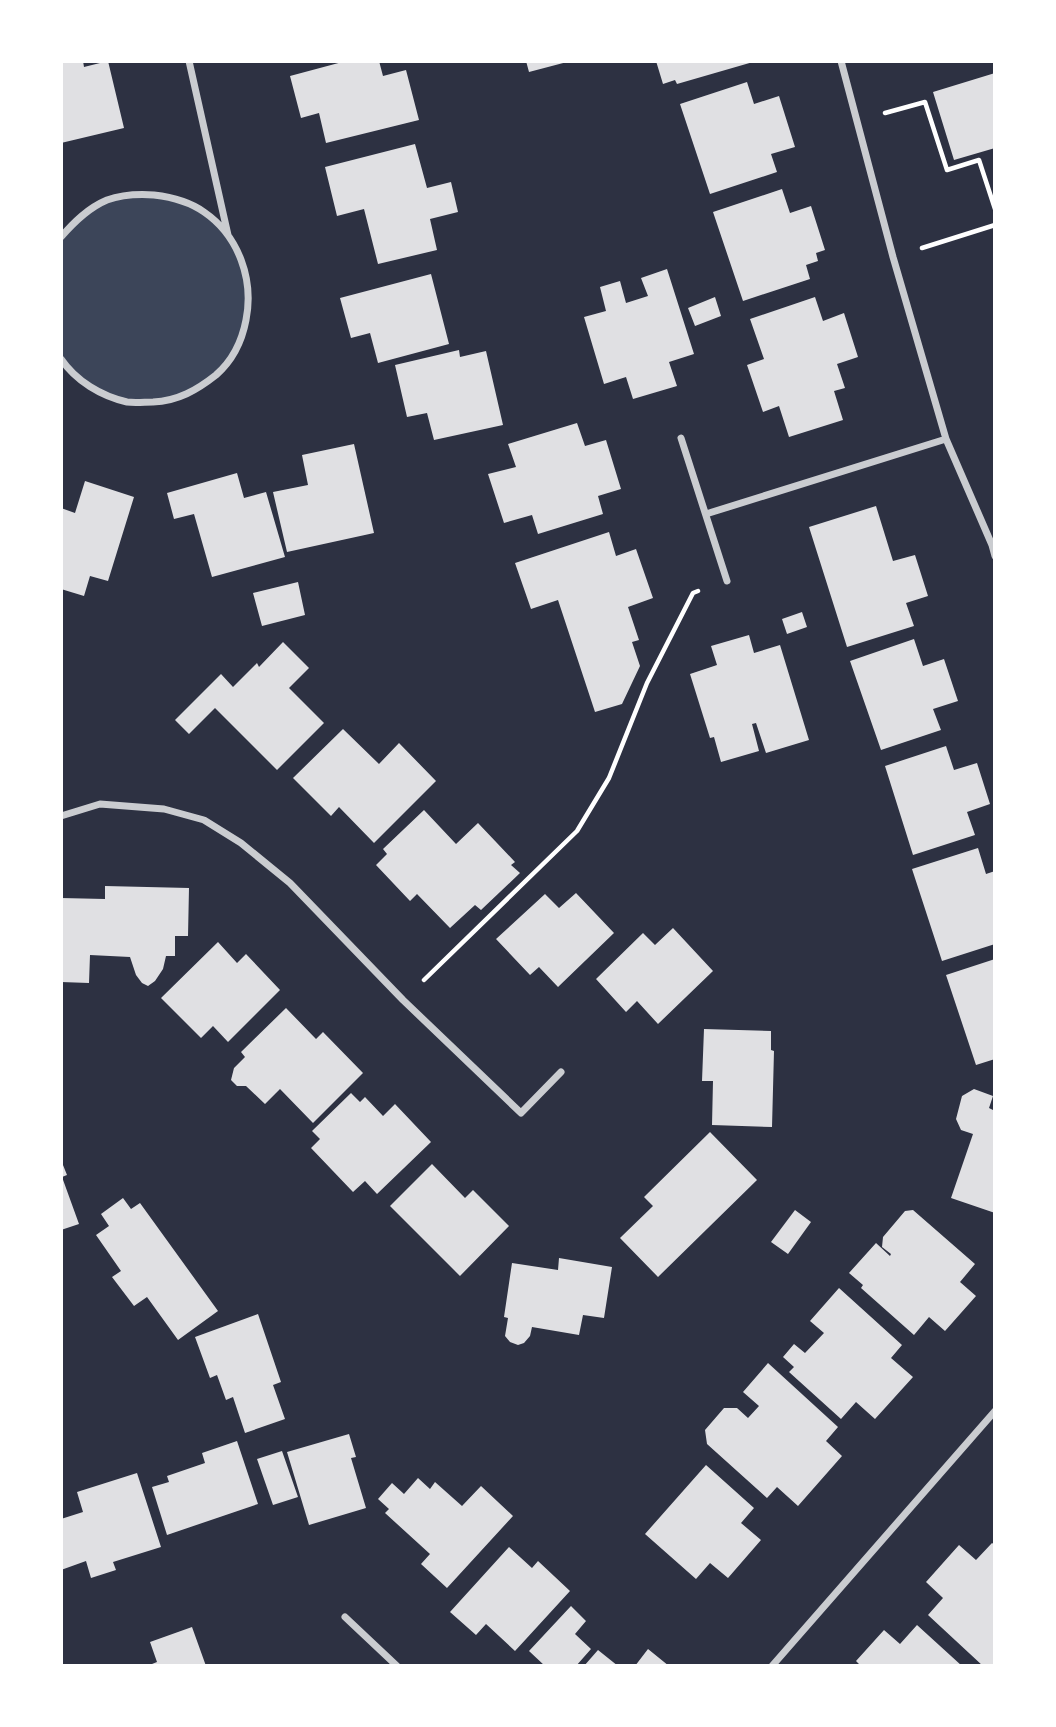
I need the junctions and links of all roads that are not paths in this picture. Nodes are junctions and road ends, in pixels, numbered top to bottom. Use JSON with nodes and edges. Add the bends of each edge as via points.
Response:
{"nodes":[{"id":1,"x":189,"y":61,"type":"edge"},
{"id":2,"x":841,"y":61,"type":"edge"},
{"id":3,"x":228,"y":235,"type":"junction"},
{"id":4,"x":61,"y":237,"type":"edge"},
{"id":5,"x":61,"y":359,"type":"edge"},
{"id":6,"x":681,"y":438,"type":"dead end"},
{"id":7,"x":946,"y":439,"type":"junction"},
{"id":8,"x":706,"y":514,"type":"junction"},
{"id":9,"x":995,"y":556,"type":"edge"},
{"id":10,"x":727,"y":581,"type":"road end"},
{"id":11,"x":61,"y":816,"type":"edge"},
{"id":12,"x":561,"y":1072,"type":"dead end"},
{"id":13,"x":995,"y":1411,"type":"edge"},
{"id":14,"x":345,"y":1617,"type":"dead end"},
{"id":15,"x":397,"y":1666,"type":"edge"},
{"id":16,"x":772,"y":1666,"type":"edge"}],
"edges":[{"from":1,"to":3,"type":"street"},
{"from":2,"to":7,"type":"street"},
{"from":3,"to":4,"type":"street","via":[[204,212],[173,198],[140,194],[107,200],[78,218]]},
{"from":3,"to":5,"type":"street","via":[[245,266],[248,313],[243,337],[225,367],[197,390],[164,402],[129,402],[95,391]]},
{"from":6,"to":8,"type":"street"},
{"from":7,"to":8,"type":"street"},
{"from":7,"to":9,"type":"street"},
{"from":8,"to":10,"type":"street"},
{"from":11,"to":12,"type":"street","via":[[100,804],[164,809],[204,820],[290,883],[403,1000],[521,1112]]},
{"from":13,"to":16,"type":"street"},
{"from":14,"to":15,"type":"street"}]}
